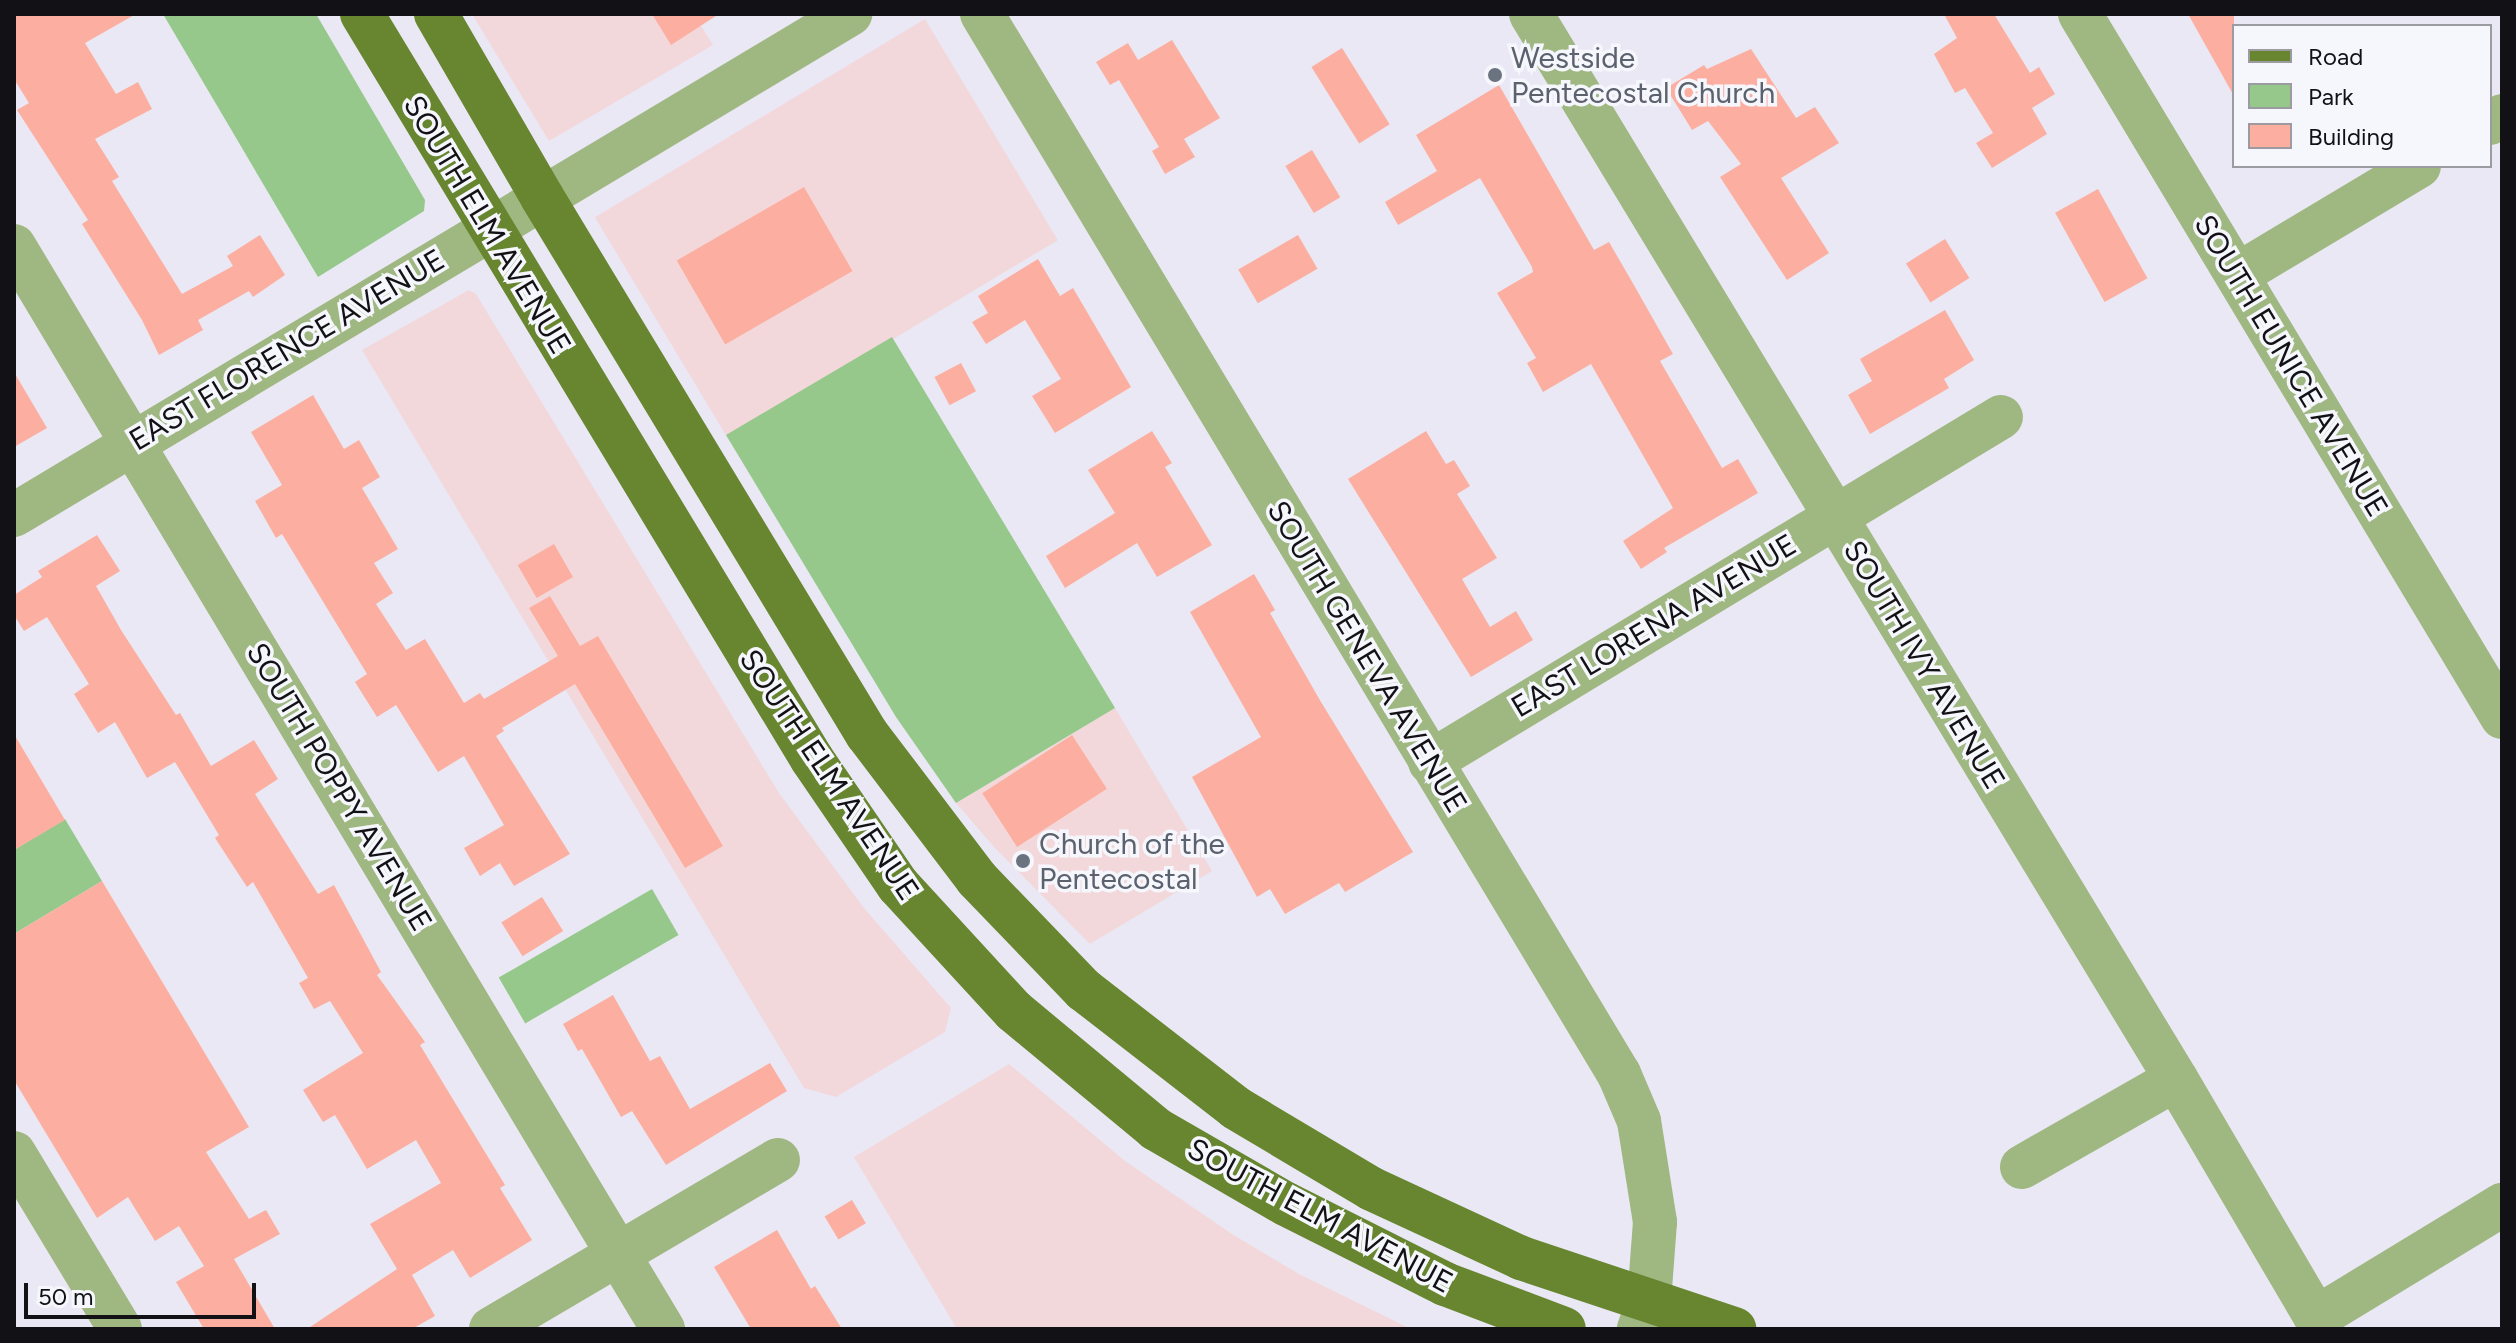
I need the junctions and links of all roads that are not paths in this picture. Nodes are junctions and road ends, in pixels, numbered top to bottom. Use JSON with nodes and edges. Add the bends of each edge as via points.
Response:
{"nodes":[{"id":1,"x":362,"y":14,"type":"edge"},
{"id":2,"x":436,"y":14,"type":"edge"},
{"id":3,"x":850,"y":14,"type":"edge"},
{"id":4,"x":982,"y":14,"type":"edge"},
{"id":5,"x":1531,"y":14,"type":"edge"},
{"id":6,"x":2080,"y":14,"type":"edge"},
{"id":7,"x":2416,"y":168,"type":"edge"},
{"id":8,"x":542,"y":197,"type":"junction"},
{"id":9,"x":489,"y":229,"type":"junction"},
{"id":10,"x":14,"y":246,"type":"edge"},
{"id":11,"x":2237,"y":275,"type":"junction"},
{"id":12,"x":2001,"y":417,"type":"dead end"},
{"id":13,"x":134,"y":443,"type":"junction"},
{"id":14,"x":14,"y":515,"type":"edge"},
{"id":15,"x":1834,"y":517,"type":"junction"},
{"id":16,"x":2502,"y":717,"type":"edge"},
{"id":17,"x":1430,"y":762,"type":"junction"},
{"id":18,"x":2176,"y":1079,"type":"junction"},
{"id":19,"x":14,"y":1153,"type":"edge"},
{"id":20,"x":778,"y":1160,"type":"dead end"},
{"id":21,"x":2022,"y":1167,"type":"dead end"},
{"id":22,"x":2496,"y":1222,"type":"edge"},
{"id":23,"x":617,"y":1253,"type":"junction"},
{"id":24,"x":1644,"y":1315,"type":"edge"},
{"id":25,"x":120,"y":1329,"type":"edge"},
{"id":26,"x":491,"y":1329,"type":"edge"},
{"id":27,"x":663,"y":1329,"type":"edge"},
{"id":28,"x":1564,"y":1329,"type":"edge"},
{"id":29,"x":1735,"y":1329,"type":"edge"}],
"edges":[{"from":1,"to":9,"type":"main road","name":"SOUTH ELM AVENUE"},
{"from":2,"to":8,"type":"main road","name":"SOUTH ELM AVENUE"},
{"from":3,"to":8,"type":"street","name":"EAST FLORENCE AVENUE"},
{"from":4,"to":17,"type":"street","name":"SOUTH GENEVA AVENUE"},
{"from":5,"to":15,"type":"street","name":"SOUTH IVY AVENUE"},
{"from":6,"to":11,"type":"street","name":"SOUTH EUNICE AVENUE"},
{"from":7,"to":11,"type":"street"},
{"from":8,"to":9,"type":"street","name":"EAST FLORENCE AVENUE"},
{"from":8,"to":24,"type":"main road","name":"SOUTH ELM AVENUE","via":[[867,734],[977,879],[1084,990],[1244,1113],[1372,1189]]},
{"from":9,"to":13,"type":"street","name":"EAST FLORENCE AVENUE"},
{"from":9,"to":28,"type":"main road","name":"SOUTH ELM AVENUE","via":[[812,759],[898,885],[1014,1011],[1156,1129],[1286,1204],[1445,1284]]},
{"from":10,"to":13,"type":"street","name":"SOUTH POPPY AVENUE"},
{"from":11,"to":16,"type":"street","name":"SOUTH EUNICE AVENUE"},
{"from":12,"to":15,"type":"street","name":"EAST LORENA AVENUE"},
{"from":13,"to":14,"type":"street","name":"EAST FLORENCE AVENUE"},
{"from":13,"to":23,"type":"street","name":"SOUTH POPPY AVENUE"},
{"from":15,"to":17,"type":"street","name":"EAST LORENA AVENUE"},
{"from":15,"to":18,"type":"street","name":"SOUTH IVY AVENUE"},
{"from":17,"to":24,"type":"street","name":"SOUTH GENEVA AVENUE","via":[[1619,1074],[1639,1121],[1655,1222]]},
{"from":18,"to":21,"type":"street"},
{"from":18,"to":22,"type":"street","name":"SOUTH IVY AVENUE","via":[[2316,1318]]},
{"from":19,"to":25,"type":"street"},
{"from":20,"to":23,"type":"street"},
{"from":23,"to":26,"type":"street"},
{"from":23,"to":27,"type":"street","name":"SOUTH POPPY AVENUE"},
{"from":24,"to":29,"type":"main road","name":"SOUTH ELM AVENUE"}]}
